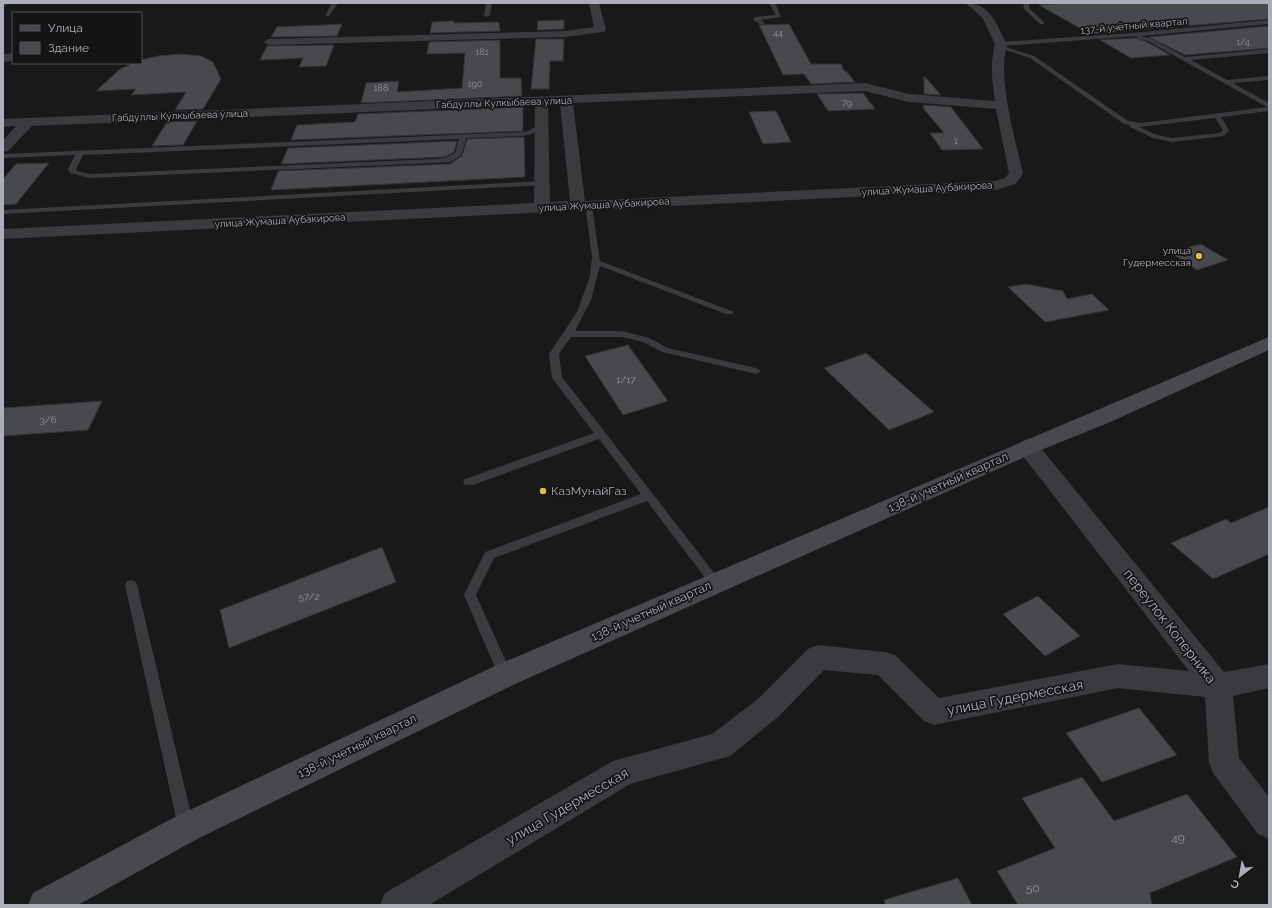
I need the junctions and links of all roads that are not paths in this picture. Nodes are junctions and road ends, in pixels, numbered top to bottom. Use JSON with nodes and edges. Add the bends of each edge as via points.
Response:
{"nodes":[{"id":1,"x":334,"y":3,"type":"edge"},
{"id":2,"x":488,"y":3,"type":"edge"},
{"id":3,"x":594,"y":3,"type":"edge"},
{"id":4,"x":772,"y":3,"type":"edge"},
{"id":5,"x":970,"y":3,"type":"edge"},
{"id":6,"x":1026,"y":3,"type":"edge"},
{"id":7,"x":327,"y":15,"type":"dead end"},
{"id":8,"x":487,"y":15,"type":"dead end"},
{"id":9,"x":1269,"y":22,"type":"edge"},
{"id":10,"x":762,"y":23,"type":"dead end"},
{"id":11,"x":1042,"y":23,"type":"dead end"},
{"id":12,"x":1131,"y":35,"type":"junction"},
{"id":13,"x":269,"y":42,"type":"dead end"},
{"id":14,"x":1000,"y":46,"type":"junction"},
{"id":15,"x":1269,"y":51,"type":"edge"},
{"id":16,"x":1184,"y":59,"type":"junction"},
{"id":17,"x":1269,"y":78,"type":"edge"},
{"id":18,"x":1226,"y":82,"type":"junction"},
{"id":19,"x":566,"y":99,"type":"junction"},
{"id":20,"x":541,"y":100,"type":"junction"},
{"id":21,"x":1004,"y":106,"type":"junction"},
{"id":22,"x":1269,"y":108,"type":"edge"},
{"id":23,"x":1216,"y":115,"type":"junction"},
{"id":24,"x":28,"y":122,"type":"junction"},
{"id":25,"x":3,"y":123,"type":"edge"},
{"id":26,"x":1126,"y":123,"type":"junction"},
{"id":27,"x":541,"y":126,"type":"junction"},
{"id":28,"x":463,"y":137,"type":"junction"},
{"id":29,"x":3,"y":148,"type":"edge"},
{"id":30,"x":80,"y":153,"type":"junction"},
{"id":31,"x":3,"y":156,"type":"edge"},
{"id":32,"x":542,"y":183,"type":"junction"},
{"id":33,"x":583,"y":205,"type":"junction"},
{"id":34,"x":542,"y":207,"type":"junction"},
{"id":35,"x":3,"y":212,"type":"edge"},
{"id":36,"x":3,"y":234,"type":"edge"},
{"id":37,"x":596,"y":262,"type":"junction"},
{"id":38,"x":729,"y":312,"type":"dead end"},
{"id":39,"x":568,"y":334,"type":"junction"},
{"id":40,"x":1269,"y":343,"type":"edge"},
{"id":41,"x":756,"y":371,"type":"dead end"},
{"id":42,"x":600,"y":434,"type":"junction"},
{"id":43,"x":1028,"y":447,"type":"junction"},
{"id":44,"x":470,"y":482,"type":"dead end"},
{"id":45,"x":649,"y":496,"type":"junction"},
{"id":46,"x":716,"y":583,"type":"junction"},
{"id":47,"x":131,"y":585,"type":"dead end"},
{"id":48,"x":505,"y":675,"type":"junction"},
{"id":49,"x":1269,"y":676,"type":"edge"},
{"id":50,"x":1218,"y":686,"type":"junction"},
{"id":51,"x":1269,"y":823,"type":"edge"},
{"id":52,"x":186,"y":828,"type":"junction"},
{"id":53,"x":45,"y":905,"type":"edge"},
{"id":54,"x":397,"y":905,"type":"edge"}],
"edges":[{"from":1,"to":7,"type":"lane"},
{"from":2,"to":8,"type":"lane"},
{"from":3,"to":13,"type":"street","via":[[600,30],[564,34]]},
{"from":4,"to":10,"type":"lane","via":[[779,16],[755,19]]},
{"from":5,"to":14,"type":"street","via":[[986,14]]},
{"from":6,"to":11,"type":"lane","via":[[1026,8]]},
{"from":9,"to":12,"type":"lane","name":"137-й учётный квартал"},
{"from":12,"to":14,"type":"lane","name":"137-й учётный квартал"},
{"from":12,"to":16,"type":"lane","via":[[1150,40]]},
{"from":14,"to":21,"type":"street","name":"улица Жумаша Аубакирова","via":[[997,71]]},
{"from":14,"to":26,"type":"lane","via":[[1032,57]]},
{"from":15,"to":16,"type":"lane"},
{"from":16,"to":18,"type":"lane"},
{"from":17,"to":18,"type":"lane"},
{"from":18,"to":22,"type":"lane"},
{"from":19,"to":20,"type":"street","name":"Габдуллы Кулкыбаева улица"},
{"from":19,"to":21,"type":"street","name":"Габдуллы Кулкыбаева улица","via":[[864,87],[909,98]]},
{"from":19,"to":33,"type":"street"},
{"from":20,"to":24,"type":"street","name":"Габдуллы Кулкыбаева улица"},
{"from":20,"to":27,"type":"street"},
{"from":21,"to":33,"type":"street","name":"улица Жумаша Аубакирова","via":[[1016,174],[1010,181],[996,185]]},
{"from":22,"to":23,"type":"lane"},
{"from":23,"to":26,"type":"lane","via":[[1141,124]]},
{"from":23,"to":26,"type":"lane","via":[[1226,130],[1222,135],[1172,140],[1155,137]]},
{"from":24,"to":25,"type":"street","name":"Габдуллы Кулкыбаева улица"},
{"from":24,"to":29,"type":"street"},
{"from":27,"to":28,"type":"lane","via":[[535,131],[523,134]]},
{"from":27,"to":32,"type":"street"},
{"from":28,"to":30,"type":"lane"},
{"from":28,"to":30,"type":"lane","via":[[458,154],[441,160],[97,176],[80,176],[74,173],[72,169]]},
{"from":30,"to":31,"type":"lane"},
{"from":32,"to":34,"type":"street"},
{"from":32,"to":35,"type":"lane"},
{"from":33,"to":34,"type":"street","name":"улица Жумаша Аубакирова"},
{"from":33,"to":37,"type":"lane"},
{"from":34,"to":36,"type":"street","name":"улица Жумаша Аубакирова"},
{"from":37,"to":38,"type":"lane"},
{"from":37,"to":39,"type":"lane","via":[[590,295]]},
{"from":39,"to":41,"type":"lane","via":[[622,334],[646,340],[665,350]]},
{"from":39,"to":42,"type":"lane","via":[[554,354],[557,378]]},
{"from":40,"to":43,"type":"main road","name":"138-й учетный квартал","via":[[1101,418]]},
{"from":42,"to":44,"type":"lane"},
{"from":42,"to":45,"type":"lane"},
{"from":43,"to":46,"type":"main road","name":"138-й учетный квартал"},
{"from":43,"to":50,"type":"street","name":"переулок Коперника"},
{"from":45,"to":46,"type":"lane"},
{"from":45,"to":48,"type":"lane","via":[[489,555],[470,595]]},
{"from":46,"to":48,"type":"main road","name":"138-й учетный квартал"},
{"from":47,"to":52,"type":"lane"},
{"from":48,"to":52,"type":"main road","name":"138-й учетный квартал"},
{"from":49,"to":50,"type":"street","name":"улица Гудермесская"},
{"from":50,"to":51,"type":"street","name":"переулок Коперника","via":[[1224,763]]},
{"from":50,"to":54,"type":"street","name":"улица Гудермесская","via":[[1118,676],[934,712],[885,664],[818,658],[768,708],[720,746],[624,771]]},
{"from":52,"to":53,"type":"main road","name":"138-й учетный квартал"}]}
